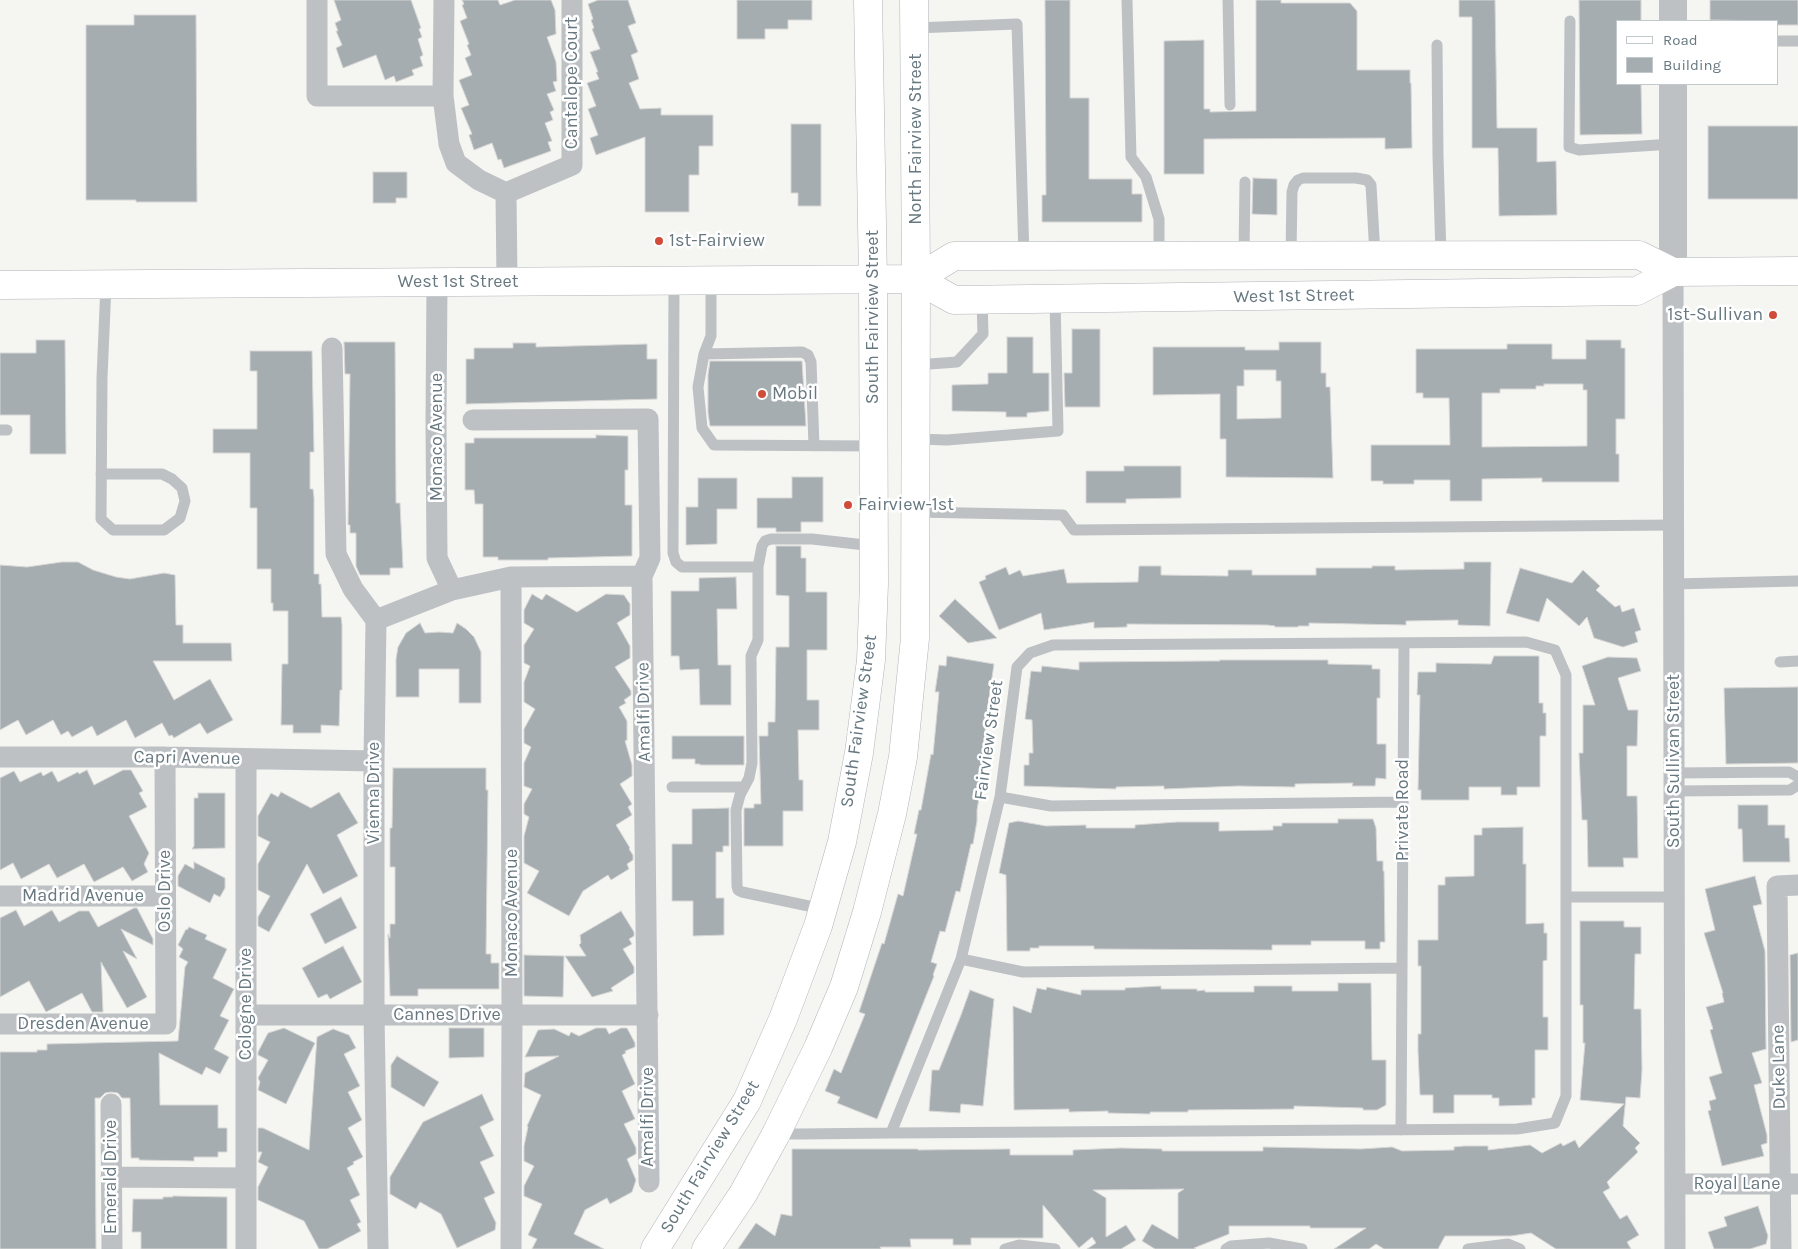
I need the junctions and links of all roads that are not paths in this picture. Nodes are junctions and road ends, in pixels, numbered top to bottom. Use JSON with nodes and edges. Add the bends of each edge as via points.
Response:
{"nodes":[{"id":1,"x":317,"y":0,"type":"edge"},
{"id":2,"x":444,"y":0,"type":"edge"},
{"id":3,"x":572,"y":0,"type":"edge"},
{"id":4,"x":868,"y":0,"type":"edge"},
{"id":5,"x":914,"y":0,"type":"edge"},
{"id":6,"x":1127,"y":0,"type":"edge"},
{"id":7,"x":1228,"y":0,"type":"edge"},
{"id":8,"x":1673,"y":0,"type":"edge"},
{"id":9,"x":1673,"y":20,"type":"edge"},
{"id":10,"x":1570,"y":21,"type":"dead end"},
{"id":11,"x":915,"y":28,"type":"junction"},
{"id":12,"x":1778,"y":40,"type":"edge"},
{"id":13,"x":1798,"y":41,"type":"edge"},
{"id":14,"x":1437,"y":45,"type":"dead end"},
{"id":15,"x":1673,"y":85,"type":"edge"},
{"id":16,"x":443,"y":96,"type":"junction"},
{"id":17,"x":1230,"y":105,"type":"dead end"},
{"id":18,"x":1673,"y":144,"type":"junction"},
{"id":19,"x":1245,"y":182,"type":"dead end"},
{"id":20,"x":506,"y":192,"type":"junction"},
{"id":21,"x":1159,"y":255,"type":"junction"},
{"id":22,"x":1244,"y":255,"type":"junction"},
{"id":23,"x":1291,"y":255,"type":"junction"},
{"id":24,"x":1375,"y":255,"type":"junction"},
{"id":25,"x":1441,"y":255,"type":"junction"},
{"id":26,"x":1024,"y":256,"type":"junction"},
{"id":27,"x":1798,"y":271,"type":"edge"},
{"id":28,"x":1673,"y":272,"type":"junction"},
{"id":29,"x":873,"y":279,"type":"junction"},
{"id":30,"x":916,"y":279,"type":"junction"},
{"id":31,"x":674,"y":280,"type":"junction"},
{"id":32,"x":711,"y":280,"type":"junction"},
{"id":33,"x":507,"y":281,"type":"junction"},
{"id":34,"x":437,"y":282,"type":"junction"},
{"id":35,"x":106,"y":284,"type":"junction"},
{"id":36,"x":0,"y":285,"type":"edge"},
{"id":37,"x":1054,"y":299,"type":"junction"},
{"id":38,"x":982,"y":300,"type":"junction"},
{"id":39,"x":332,"y":348,"type":"dead end"},
{"id":40,"x":704,"y":354,"type":"junction"},
{"id":41,"x":916,"y":365,"type":"junction"},
{"id":42,"x":473,"y":420,"type":"dead end"},
{"id":43,"x":916,"y":439,"type":"junction"},
{"id":44,"x":814,"y":446,"type":"junction"},
{"id":45,"x":874,"y":446,"type":"junction"},
{"id":46,"x":101,"y":474,"type":"junction"},
{"id":47,"x":916,"y":512,"type":"junction"},
{"id":48,"x":1674,"y":525,"type":"junction"},
{"id":49,"x":874,"y":546,"type":"junction"},
{"id":50,"x":758,"y":567,"type":"junction"},
{"id":51,"x":642,"y":576,"type":"junction"},
{"id":52,"x":511,"y":577,"type":"junction"},
{"id":53,"x":1798,"y":581,"type":"edge"},
{"id":54,"x":1674,"y":584,"type":"junction"},
{"id":55,"x":452,"y":590,"type":"junction"},
{"id":56,"x":376,"y":620,"type":"junction"},
{"id":57,"x":1404,"y":643,"type":"junction"},
{"id":58,"x":1798,"y":661,"type":"edge"},
{"id":59,"x":1780,"y":662,"type":"dead end"},
{"id":60,"x":0,"y":757,"type":"edge"},
{"id":61,"x":166,"y":757,"type":"junction"},
{"id":62,"x":246,"y":758,"type":"junction"},
{"id":63,"x":374,"y":761,"type":"junction"},
{"id":64,"x":1798,"y":777,"type":"edge"},
{"id":65,"x":1674,"y":782,"type":"junction"},
{"id":66,"x":1798,"y":785,"type":"edge"},
{"id":67,"x":672,"y":787,"type":"dead end"},
{"id":68,"x":744,"y":787,"type":"junction"},
{"id":69,"x":1000,"y":797,"type":"junction"},
{"id":70,"x":1403,"y":802,"type":"junction"},
{"id":71,"x":1788,"y":886,"type":"edge"},
{"id":72,"x":0,"y":896,"type":"edge"},
{"id":73,"x":165,"y":896,"type":"junction"},
{"id":74,"x":1566,"y":897,"type":"junction"},
{"id":75,"x":1674,"y":897,"type":"junction"},
{"id":76,"x":823,"y":909,"type":"junction"},
{"id":77,"x":962,"y":959,"type":"junction"},
{"id":78,"x":1402,"y":968,"type":"junction"},
{"id":79,"x":246,"y":1015,"type":"junction"},
{"id":80,"x":374,"y":1015,"type":"junction"},
{"id":81,"x":512,"y":1015,"type":"junction"},
{"id":82,"x":648,"y":1015,"type":"junction"},
{"id":83,"x":0,"y":1024,"type":"edge"},
{"id":84,"x":166,"y":1024,"type":"joint"},
{"id":85,"x":111,"y":1104,"type":"dead end"},
{"id":86,"x":1401,"y":1130,"type":"junction"},
{"id":87,"x":891,"y":1133,"type":"junction"},
{"id":88,"x":776,"y":1134,"type":"junction"},
{"id":89,"x":111,"y":1177,"type":"junction"},
{"id":90,"x":246,"y":1178,"type":"junction"},
{"id":91,"x":649,"y":1182,"type":"dead end"},
{"id":92,"x":1675,"y":1184,"type":"junction"},
{"id":93,"x":1789,"y":1184,"type":"edge"},
{"id":94,"x":112,"y":1249,"type":"edge"},
{"id":95,"x":246,"y":1249,"type":"edge"},
{"id":96,"x":378,"y":1249,"type":"edge"},
{"id":97,"x":511,"y":1249,"type":"edge"},
{"id":98,"x":655,"y":1249,"type":"edge"},
{"id":99,"x":706,"y":1249,"type":"edge"},
{"id":100,"x":1004,"y":1249,"type":"edge"},
{"id":101,"x":1055,"y":1249,"type":"edge"},
{"id":102,"x":1226,"y":1249,"type":"edge"},
{"id":103,"x":1302,"y":1249,"type":"edge"},
{"id":104,"x":1468,"y":1249,"type":"edge"},
{"id":105,"x":1520,"y":1249,"type":"edge"},
{"id":106,"x":1675,"y":1249,"type":"edge"},
{"id":107,"x":1781,"y":1249,"type":"edge"}],
"edges":[{"from":1,"to":16,"type":"street","via":[[317,96]]},
{"from":2,"to":16,"type":"street"},
{"from":3,"to":20,"type":"street","name":"Cantalope Court","via":[[572,165]]},
{"from":4,"to":29,"type":"main road","name":"South Fairview Street"},
{"from":5,"to":11,"type":"main road","name":"North Fairview Street"},
{"from":6,"to":21,"type":"lane","via":[[1131,157],[1146,177],[1159,219]]},
{"from":7,"to":17,"type":"lane"},
{"from":8,"to":9,"type":"street"},
{"from":10,"to":18,"type":"lane","via":[[1569,147],[1579,150]]},
{"from":11,"to":26,"type":"lane","via":[[1017,24]]},
{"from":11,"to":30,"type":"main road","name":"North Fairview Street"},
{"from":12,"to":13,"type":"lane"},
{"from":14,"to":25,"type":"lane"},
{"from":15,"to":18,"type":"street"},
{"from":16,"to":20,"type":"street","via":[[449,144],[456,163],[479,180]]},
{"from":18,"to":28,"type":"street"},
{"from":19,"to":22,"type":"lane"},
{"from":20,"to":33,"type":"street"},
{"from":21,"to":22,"type":"main road","name":"West 1st Street"},
{"from":21,"to":26,"type":"main road","name":"West 1st Street"},
{"from":22,"to":23,"type":"main road","name":"West 1st Street"},
{"from":23,"to":24,"type":"main road","name":"West 1st Street"},
{"from":23,"to":24,"type":"lane","via":[[1292,192],[1294,185],[1303,178],[1367,180],[1371,185]]},
{"from":24,"to":25,"type":"main road","name":"West 1st Street"},
{"from":25,"to":28,"type":"main road","name":"West 1st Street","via":[[1639,255]]},
{"from":26,"to":30,"type":"main road","name":"West 1st Street","via":[[954,256]]},
{"from":27,"to":28,"type":"main road","name":"West 1st Street"},
{"from":28,"to":37,"type":"main road","name":"West 1st Street","via":[[1637,292]]},
{"from":28,"to":48,"type":"street","name":"South Sullivan Street"},
{"from":29,"to":30,"type":"main road","name":"West 1st Street"},
{"from":29,"to":32,"type":"main road","name":"West 1st Street"},
{"from":29,"to":45,"type":"main road","name":"South Fairview Street"},
{"from":30,"to":38,"type":"main road","name":"West 1st Street","via":[[954,300]]},
{"from":30,"to":41,"type":"main road"},
{"from":31,"to":32,"type":"main road","name":"West 1st Street"},
{"from":31,"to":33,"type":"main road","name":"West 1st Street"},
{"from":31,"to":50,"type":"lane","via":[[673,553],[682,567]]},
{"from":32,"to":40,"type":"lane","via":[[711,336]]},
{"from":33,"to":34,"type":"main road","name":"West 1st Street"},
{"from":34,"to":35,"type":"main road","name":"West 1st Street"},
{"from":34,"to":55,"type":"street","name":"Monaco Avenue","via":[[437,558]]},
{"from":35,"to":36,"type":"main road","name":"West 1st Street"},
{"from":35,"to":46,"type":"lane"},
{"from":37,"to":38,"type":"main road","name":"West 1st Street"},
{"from":37,"to":43,"type":"lane","via":[[1058,431],[947,440]]},
{"from":38,"to":41,"type":"lane","via":[[983,334],[957,362]]},
{"from":39,"to":56,"type":"street","via":[[336,554],[353,589]]},
{"from":40,"to":44,"type":"lane","via":[[698,386],[702,428],[714,445]]},
{"from":40,"to":44,"type":"lane","via":[[802,352],[808,355],[811,362]]},
{"from":41,"to":43,"type":"main road"},
{"from":42,"to":51,"type":"street","name":"Amalfi Drive","via":[[648,420],[650,558]]},
{"from":43,"to":47,"type":"main road"},
{"from":44,"to":45,"type":"lane"},
{"from":45,"to":49,"type":"main road","name":"South Fairview Street"},
{"from":46,"to":46,"type":"lane","via":[[101,519],[113,530],[164,530],[180,518],[185,501],[182,488],[167,476]]},
{"from":47,"to":48,"type":"lane","via":[[1064,515],[1074,530]]},
{"from":47,"to":88,"type":"main road","via":[[915,638],[903,757],[892,814],[844,987]]},
{"from":48,"to":54,"type":"street","name":"South Sullivan Street"},
{"from":49,"to":50,"type":"lane","via":[[812,538],[771,538],[762,546]]},
{"from":49,"to":76,"type":"main road","name":"South Fairview Street","via":[[871,660],[858,753],[842,842]]},
{"from":50,"to":68,"type":"lane","via":[[758,640],[751,656],[752,763]]},
{"from":51,"to":52,"type":"street"},
{"from":51,"to":82,"type":"street","name":"Amalfi Drive"},
{"from":52,"to":55,"type":"street"},
{"from":52,"to":81,"type":"street","name":"Monaco Avenue"},
{"from":53,"to":54,"type":"lane"},
{"from":54,"to":65,"type":"street","name":"South Sullivan Street"},
{"from":55,"to":56,"type":"street"},
{"from":56,"to":63,"type":"street","name":"Vienna Drive"},
{"from":57,"to":69,"type":"lane","name":"Fairview Street","via":[[1053,645],[1030,653],[1017,667]]},
{"from":57,"to":70,"type":"lane","name":"Private Road"},
{"from":57,"to":74,"type":"lane","via":[[1526,642],[1555,650],[1566,674]]},
{"from":58,"to":59,"type":"lane"},
{"from":60,"to":61,"type":"street","name":"Capri Avenue"},
{"from":61,"to":62,"type":"street","name":"Capri Avenue"},
{"from":61,"to":73,"type":"street","name":"Oslo Drive"},
{"from":62,"to":63,"type":"street","name":"Capri Avenue"},
{"from":62,"to":79,"type":"street","name":"Cologne Drive"},
{"from":63,"to":80,"type":"street","name":"Vienna Drive"},
{"from":64,"to":65,"type":"lane","via":[[1789,772]]},
{"from":65,"to":66,"type":"lane","via":[[1790,790]]},
{"from":65,"to":75,"type":"street","name":"South Sullivan Street"},
{"from":67,"to":68,"type":"lane"},
{"from":68,"to":76,"type":"lane","via":[[736,810],[738,890]]},
{"from":69,"to":70,"type":"lane","via":[[1051,806]]},
{"from":69,"to":77,"type":"lane","name":"Fairview Street"},
{"from":70,"to":78,"type":"lane","name":"Private Road"},
{"from":71,"to":93,"type":"street","name":"Duke Lane"},
{"from":72,"to":73,"type":"street","name":"Madrid Avenue"},
{"from":73,"to":84,"type":"street","name":"Oslo Drive"},
{"from":74,"to":75,"type":"lane"},
{"from":74,"to":86,"type":"lane","via":[[1566,1096],[1555,1123],[1517,1129]]},
{"from":75,"to":92,"type":"street","name":"South Sullivan Street"},
{"from":76,"to":98,"type":"main road","name":"South Fairview Street","via":[[783,1020],[747,1101]]},
{"from":77,"to":78,"type":"lane","via":[[1023,972]]},
{"from":77,"to":87,"type":"lane","name":"Fairview Street"},
{"from":78,"to":86,"type":"lane","name":"Private Road"},
{"from":79,"to":80,"type":"street","name":"Cannes Drive"},
{"from":79,"to":90,"type":"street","name":"Cologne Drive"},
{"from":80,"to":81,"type":"street","name":"Cannes Drive"},
{"from":80,"to":96,"type":"street","name":"Vienna Drive"},
{"from":81,"to":82,"type":"street","name":"Cannes Drive"},
{"from":81,"to":97,"type":"street","name":"Monaco Avenue"},
{"from":82,"to":91,"type":"street","name":"Amalfi Drive"},
{"from":83,"to":84,"type":"street","name":"Dresden Avenue"},
{"from":85,"to":89,"type":"street","name":"Emerald Drive"},
{"from":86,"to":87,"type":"lane"},
{"from":87,"to":88,"type":"lane"},
{"from":88,"to":99,"type":"main road","via":[[743,1194]]},
{"from":89,"to":90,"type":"street"},
{"from":89,"to":94,"type":"street","name":"Emerald Drive"},
{"from":90,"to":95,"type":"street","name":"Cologne Drive"},
{"from":92,"to":93,"type":"street","name":"Royal Lane"},
{"from":92,"to":106,"type":"street","name":"South Sullivan Street"},
{"from":93,"to":107,"type":"street","name":"Duke Lane"},
{"from":100,"to":101,"type":"lane","via":[[1019,1245]]},
{"from":102,"to":103,"type":"lane","via":[[1269,1243]]},
{"from":104,"to":105,"type":"lane","via":[[1508,1244]]}]}
